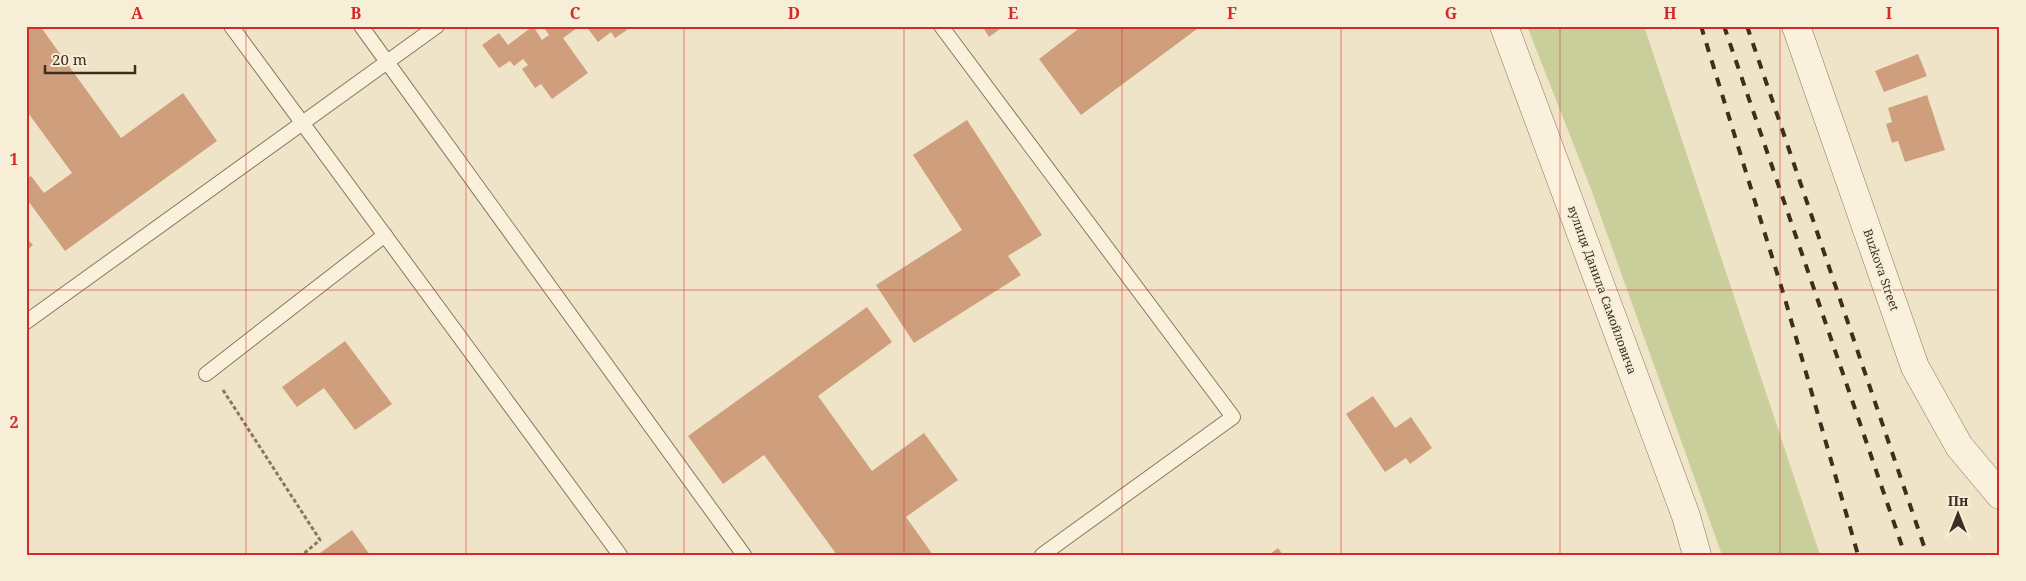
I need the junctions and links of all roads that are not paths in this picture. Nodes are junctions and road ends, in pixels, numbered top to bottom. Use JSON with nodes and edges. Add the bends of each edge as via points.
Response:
{"nodes":[{"id":1,"x":231,"y":26,"type":"edge"},
{"id":2,"x":361,"y":26,"type":"edge"},
{"id":3,"x":437,"y":26,"type":"edge"},
{"id":4,"x":941,"y":26,"type":"edge"},
{"id":5,"x":1504,"y":26,"type":"edge"},
{"id":6,"x":1796,"y":26,"type":"edge"},
{"id":7,"x":387,"y":61,"type":"junction"},
{"id":8,"x":304,"y":124,"type":"junction"},
{"id":9,"x":385,"y":235,"type":"junction"},
{"id":10,"x":26,"y":322,"type":"edge"},
{"id":11,"x":208,"y":372,"type":"road end"},
{"id":12,"x":2000,"y":495,"type":"edge"},
{"id":13,"x":620,"y":555,"type":"edge"},
{"id":14,"x":744,"y":555,"type":"edge"},
{"id":15,"x":1042,"y":555,"type":"edge"},
{"id":16,"x":1697,"y":555,"type":"edge"}],
"edges":[{"from":1,"to":8,"type":"lane"},
{"from":2,"to":7,"type":"lane"},
{"from":3,"to":7,"type":"lane"},
{"from":4,"to":15,"type":"lane","via":[[1233,417]]},
{"from":5,"to":16,"type":"street","name":"вулиця Данила Самойловича","via":[[1686,516]]},
{"from":6,"to":12,"type":"street","name":"Buzkova Street","via":[[1915,367],[1959,446]]},
{"from":7,"to":8,"type":"lane"},
{"from":7,"to":14,"type":"lane"},
{"from":8,"to":9,"type":"lane"},
{"from":8,"to":10,"type":"lane"},
{"from":9,"to":11,"type":"lane"},
{"from":9,"to":13,"type":"lane"}]}
